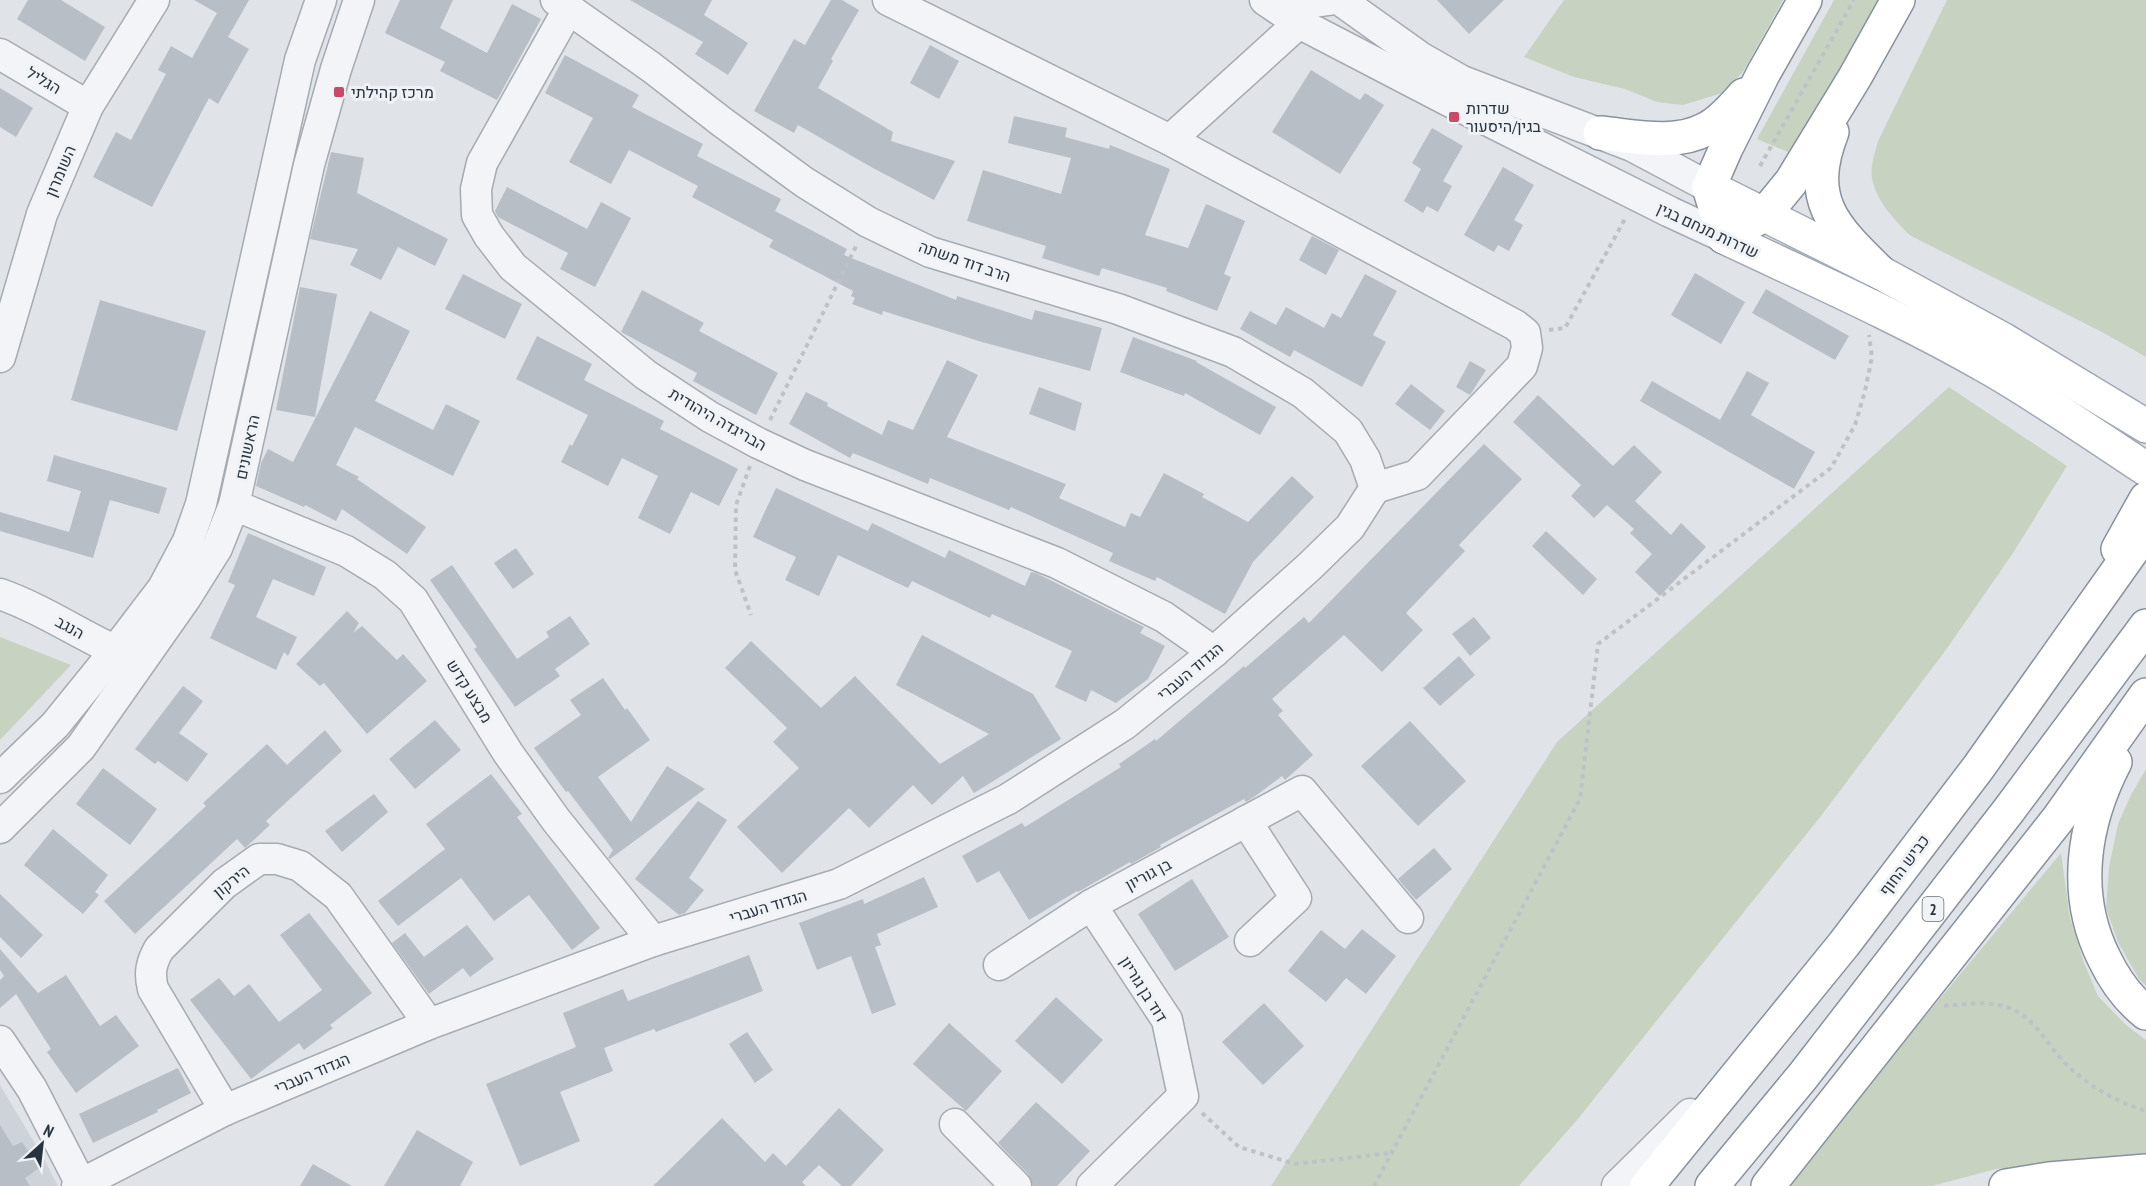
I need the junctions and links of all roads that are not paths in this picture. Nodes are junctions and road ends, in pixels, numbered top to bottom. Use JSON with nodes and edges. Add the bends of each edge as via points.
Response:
{"nodes":[{"id":1,"x":154,"y":0,"type":"edge"},
{"id":2,"x":321,"y":0,"type":"edge"},
{"id":3,"x":888,"y":0,"type":"edge"},
{"id":4,"x":1329,"y":0,"type":"edge"},
{"id":5,"x":1340,"y":0,"type":"edge"},
{"id":6,"x":1805,"y":0,"type":"edge"},
{"id":7,"x":1898,"y":0,"type":"edge"},
{"id":8,"x":357,"y":3,"type":"edge"},
{"id":9,"x":563,"y":4,"type":"edge"},
{"id":10,"x":1280,"y":10,"type":"edge"},
{"id":11,"x":0,"y":54,"type":"edge"},
{"id":12,"x":1763,"y":74,"type":"junction"},
{"id":13,"x":1855,"y":77,"type":"junction"},
{"id":14,"x":88,"y":106,"type":"junction"},
{"id":15,"x":1600,"y":133,"type":"junction"},
{"id":16,"x":1170,"y":140,"type":"junction"},
{"id":17,"x":1709,"y":187,"type":"junction"},
{"id":18,"x":1764,"y":215,"type":"junction"},
{"id":19,"x":1724,"y":237,"type":"junction"},
{"id":20,"x":1881,"y":273,"type":"junction"},
{"id":21,"x":2,"y":345,"type":"edge"},
{"id":22,"x":2146,"y":426,"type":"edge"},
{"id":23,"x":2146,"y":469,"type":"edge"},
{"id":24,"x":1375,"y":489,"type":"junction"},
{"id":25,"x":2146,"y":499,"type":"edge"},
{"id":26,"x":234,"y":505,"type":"junction"},
{"id":27,"x":2146,"y":531,"type":"edge"},
{"id":28,"x":0,"y":594,"type":"edge"},
{"id":29,"x":2146,"y":626,"type":"edge"},
{"id":30,"x":2064,"y":648,"type":"junction"},
{"id":31,"x":1214,"y":652,"type":"junction"},
{"id":32,"x":128,"y":656,"type":"junction"},
{"id":33,"x":2146,"y":695,"type":"edge"},
{"id":34,"x":2146,"y":707,"type":"edge"},
{"id":35,"x":0,"y":778,"type":"edge"},
{"id":36,"x":1246,"y":821,"type":"junction"},
{"id":37,"x":0,"y":828,"type":"edge"},
{"id":38,"x":1091,"y":905,"type":"junction"},
{"id":39,"x":1408,"y":918,"type":"dead end"},
{"id":40,"x":653,"y":941,"type":"junction"},
{"id":41,"x":1250,"y":941,"type":"dead end"},
{"id":42,"x":999,"y":965,"type":"dead end"},
{"id":43,"x":2146,"y":1012,"type":"edge"},
{"id":44,"x":429,"y":1024,"type":"junction"},
{"id":45,"x":1777,"y":1028,"type":"junction"},
{"id":46,"x":0,"y":1041,"type":"edge"},
{"id":47,"x":225,"y":1110,"type":"junction"},
{"id":48,"x":955,"y":1124,"type":"dead end"},
{"id":49,"x":2146,"y":1171,"type":"edge"},
{"id":50,"x":80,"y":1185,"type":"edge"},
{"id":51,"x":1016,"y":1186,"type":"edge"},
{"id":52,"x":1092,"y":1186,"type":"edge"},
{"id":53,"x":1617,"y":1186,"type":"edge"},
{"id":54,"x":1647,"y":1186,"type":"edge"},
{"id":55,"x":1712,"y":1186,"type":"edge"},
{"id":56,"x":1768,"y":1186,"type":"edge"},
{"id":57,"x":2006,"y":1186,"type":"edge"}],
"edges":[{"from":1,"to":14,"type":"street","name":"השומרון"},
{"from":2,"to":32,"type":"street","name":"הראשונים","via":[[300,60],[201,504],[188,542]]},
{"from":3,"to":16,"type":"street"},
{"from":4,"to":10,"type":"street"},
{"from":5,"to":15,"type":"street","via":[[1420,57],[1462,81]]},
{"from":6,"to":12,"type":"main road"},
{"from":7,"to":13,"type":"main road"},
{"from":8,"to":26,"type":"street","name":"הראשונים","via":[[309,165]]},
{"from":9,"to":24,"type":"street","name":"הרב דוד משתה","via":[[804,182],[868,222],[930,252],[1118,309],[1233,352],[1303,393],[1348,431],[1365,459]]},
{"from":9,"to":31,"type":"street","name":"הבריגדה היהודית","via":[[482,164],[476,189],[477,215],[513,267],[646,375],[759,444],[1057,563],[1164,617]]},
{"from":10,"to":16,"type":"street"},
{"from":10,"to":19,"type":"street","name":"שדרות מנחם בגין","via":[[1459,106]]},
{"from":11,"to":14,"type":"street","name":"הגליל"},
{"from":12,"to":15,"type":"main road","via":[[1725,115],[1697,133],[1672,138]]},
{"from":12,"to":17,"type":"main road"},
{"from":13,"to":18,"type":"main road","via":[[1791,182]]},
{"from":13,"to":20,"type":"main road","via":[[1826,147],[1821,173],[1823,195],[1843,235]]},
{"from":14,"to":21,"type":"street","name":"השומרון","via":[[42,214]]},
{"from":15,"to":17,"type":"street"},
{"from":16,"to":24,"type":"street","via":[[1525,333],[1527,348],[1522,366],[1498,391],[1417,475]]},
{"from":17,"to":18,"type":"main road"},
{"from":17,"to":19,"type":"main road"},
{"from":18,"to":19,"type":"main road"},
{"from":18,"to":20,"type":"main road"},
{"from":19,"to":23,"type":"main road","name":"שדרות מנחם בגין","via":[[1955,349],[2041,399]]},
{"from":20,"to":22,"type":"main road","via":[[2004,340]]},
{"from":24,"to":31,"type":"street","name":"הגדוד העברי","via":[[1350,527]]},
{"from":25,"to":30,"type":"main road"},
{"from":26,"to":32,"type":"street","name":"הראשונים","via":[[217,548],[185,599]]},
{"from":26,"to":40,"type":"street","name":"מבצע קדש","via":[[346,551],[385,575],[413,600],[508,753]]},
{"from":27,"to":30,"type":"main road","name":"כביש החוף"},
{"from":28,"to":32,"type":"street","name":"הנגב","via":[[29,604]]},
{"from":29,"to":55,"type":"main road","number":"2","via":[[1803,1076]]},
{"from":30,"to":45,"type":"main road","name":"כביש החוף","via":[[1978,768]]},
{"from":31,"to":40,"type":"street","name":"הגדוד העברי","via":[[1125,724],[1008,799],[839,884]]},
{"from":32,"to":35,"type":"street","name":"הראשונים"},
{"from":32,"to":37,"type":"street","name":"הראשונים","via":[[81,747]]},
{"from":33,"to":56,"type":"main road","via":[[2058,819]]},
{"from":34,"to":43,"type":"main road","via":[[2098,799],[2087,836],[2084,894],[2099,949],[2123,990]]},
{"from":36,"to":38,"type":"street","name":"בן גוריון"},
{"from":36,"to":39,"type":"street","name":"בן גוריון","via":[[1302,791]]},
{"from":36,"to":41,"type":"street","via":[[1296,898]]},
{"from":38,"to":42,"type":"street","name":"בן גוריון"},
{"from":38,"to":52,"type":"street","name":"דוד בן גוריון","via":[[1167,1020],[1183,1096]]},
{"from":40,"to":44,"type":"street","name":"הגדוד העברי"},
{"from":44,"to":47,"type":"street","name":"הגדוד העברי"},
{"from":44,"to":47,"type":"street","name":"הירקון","via":[[338,896],[300,866],[277,859],[259,859],[224,884],[159,949],[150,975],[153,989]]},
{"from":45,"to":53,"type":"street"},
{"from":45,"to":54,"type":"main road","name":"כביש החוף"},
{"from":46,"to":50,"type":"street","via":[[32,1089]]},
{"from":47,"to":50,"type":"street","name":"הגדוד העברי"},
{"from":48,"to":51,"type":"street"},
{"from":49,"to":57,"type":"main road"}]}
